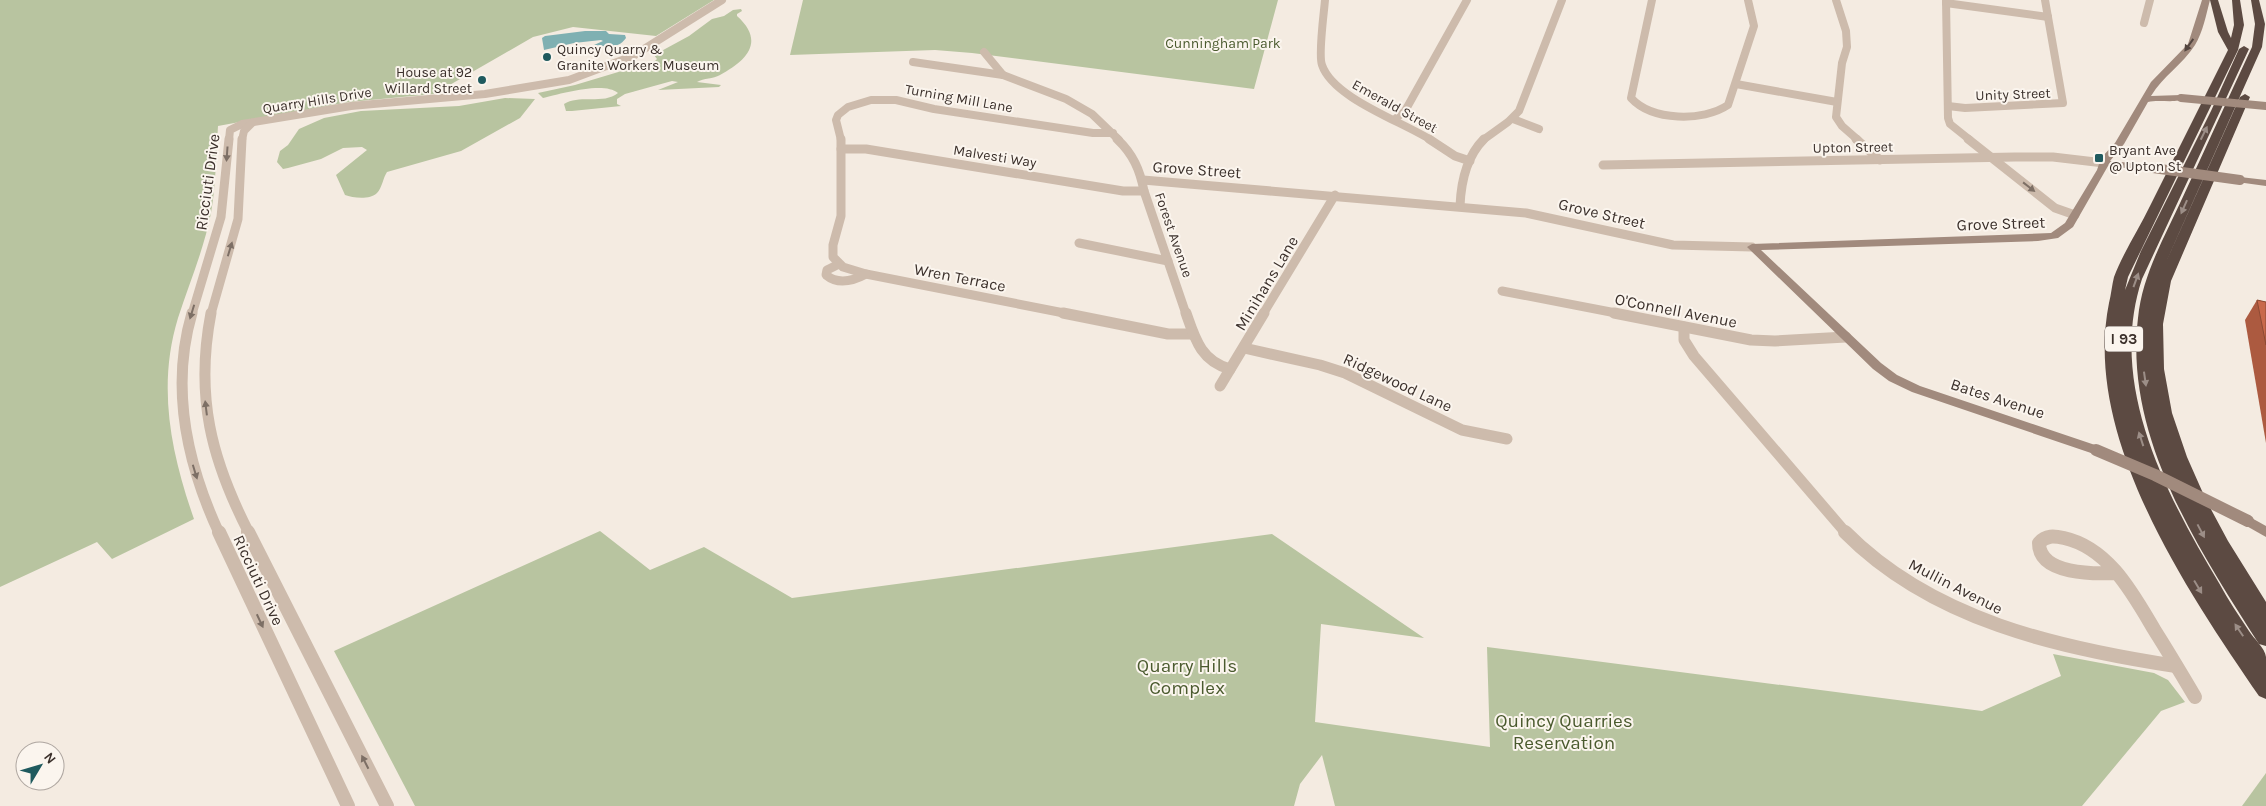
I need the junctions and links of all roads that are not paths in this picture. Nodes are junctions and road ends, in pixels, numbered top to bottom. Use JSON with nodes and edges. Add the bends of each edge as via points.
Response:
{"nodes":[{"id":1,"x":722,"y":0,"type":"edge"},
{"id":2,"x":1325,"y":0,"type":"edge"},
{"id":3,"x":1467,"y":0,"type":"edge"},
{"id":4,"x":1562,"y":0,"type":"edge"},
{"id":5,"x":1652,"y":0,"type":"edge"},
{"id":6,"x":1748,"y":0,"type":"edge"},
{"id":7,"x":1836,"y":0,"type":"edge"},
{"id":8,"x":2045,"y":0,"type":"edge"},
{"id":9,"x":2150,"y":0,"type":"edge"},
{"id":10,"x":2206,"y":0,"type":"edge"},
{"id":11,"x":2214,"y":0,"type":"edge"},
{"id":12,"x":2236,"y":0,"type":"edge"},
{"id":13,"x":2244,"y":0,"type":"edge"},
{"id":14,"x":2255,"y":0,"type":"edge"},
{"id":15,"x":2263,"y":0,"type":"edge"},
{"id":16,"x":1946,"y":2,"type":"edge"},
{"id":17,"x":2266,"y":10,"type":"edge"},
{"id":18,"x":2048,"y":17,"type":"junction"},
{"id":19,"x":2144,"y":23,"type":"dead end"},
{"id":20,"x":2233,"y":48,"type":"junction"},
{"id":21,"x":2266,"y":49,"type":"edge"},
{"id":22,"x":984,"y":52,"type":"dead end"},
{"id":23,"x":913,"y":62,"type":"dead end"},
{"id":24,"x":1003,"y":75,"type":"junction"},
{"id":25,"x":1024,"y":82,"type":"junction"},
{"id":26,"x":1736,"y":84,"type":"junction"},
{"id":27,"x":1046,"y":85,"type":"dead end"},
{"id":28,"x":2144,"y":100,"type":"junction"},
{"id":29,"x":1837,"y":102,"type":"junction"},
{"id":30,"x":1948,"y":106,"type":"junction"},
{"id":31,"x":2266,"y":106,"type":"edge"},
{"id":32,"x":1513,"y":118,"type":"junction"},
{"id":33,"x":1395,"y":119,"type":"junction"},
{"id":34,"x":252,"y":123,"type":"junction"},
{"id":35,"x":1539,"y":128,"type":"dead end"},
{"id":36,"x":1113,"y":133,"type":"junction"},
{"id":37,"x":2119,"y":144,"type":"junction"},
{"id":38,"x":841,"y":149,"type":"junction"},
{"id":39,"x":1991,"y":157,"type":"junction"},
{"id":40,"x":1880,"y":160,"type":"junction"},
{"id":41,"x":1470,"y":162,"type":"junction"},
{"id":42,"x":2104,"y":163,"type":"junction"},
{"id":43,"x":1603,"y":165,"type":"dead end"},
{"id":44,"x":2153,"y":168,"type":"junction"},
{"id":45,"x":1143,"y":180,"type":"junction"},
{"id":46,"x":2266,"y":183,"type":"edge"},
{"id":47,"x":1144,"y":191,"type":"junction"},
{"id":48,"x":1335,"y":195,"type":"junction"},
{"id":49,"x":1460,"y":206,"type":"junction"},
{"id":50,"x":2075,"y":216,"type":"junction"},
{"id":51,"x":1079,"y":243,"type":"dead end"},
{"id":52,"x":1752,"y":247,"type":"junction"},
{"id":53,"x":1168,"y":261,"type":"junction"},
{"id":54,"x":839,"y":264,"type":"junction"},
{"id":55,"x":866,"y":274,"type":"junction"},
{"id":56,"x":1502,"y":291,"type":"dead end"},
{"id":57,"x":1684,"y":327,"type":"junction"},
{"id":58,"x":1193,"y":334,"type":"junction"},
{"id":59,"x":1846,"y":337,"type":"junction"},
{"id":60,"x":1244,"y":348,"type":"junction"},
{"id":61,"x":1230,"y":369,"type":"junction"},
{"id":62,"x":1220,"y":386,"type":"dead end"},
{"id":63,"x":1508,"y":439,"type":"dead end"},
{"id":64,"x":2266,"y":532,"type":"edge"},
{"id":65,"x":2116,"y":573,"type":"junction"},
{"id":66,"x":2266,"y":617,"type":"edge"},
{"id":67,"x":2266,"y":639,"type":"edge"},
{"id":68,"x":2176,"y":666,"type":"junction"},
{"id":69,"x":2266,"y":670,"type":"edge"},
{"id":70,"x":2266,"y":691,"type":"edge"},
{"id":71,"x":2195,"y":697,"type":"dead end"},
{"id":72,"x":348,"y":806,"type":"edge"},
{"id":73,"x":387,"y":806,"type":"edge"}],
"edges":[{"from":1,"to":34,"type":"street","name":"Quarry Hills Drive","via":[[633,56],[569,80],[491,94],[359,105]]},
{"from":2,"to":33,"type":"street","name":"Emerald Street","via":[[1321,60],[1324,72],[1349,97]]},
{"from":3,"to":33,"type":"street","via":[[1406,111]]},
{"from":4,"to":32,"type":"street","via":[[1520,108]]},
{"from":5,"to":26,"type":"street","via":[[1630,96],[1633,103],[1662,114],[1713,113],[1727,107]]},
{"from":6,"to":26,"type":"street","via":[[1754,26]]},
{"from":7,"to":29,"type":"street","via":[[1847,46]]},
{"from":8,"to":18,"type":"street","name":"Unity Street"},
{"from":9,"to":19,"type":"street"},
{"from":10,"to":28,"type":"main road","one_way":true,"via":[[2191,45]]},
{"from":11,"to":20,"type":"highway","via":[[2223,32]]},
{"from":12,"to":20,"type":"highway","number":"I 93","via":[[2240,25]]},
{"from":69,"to":13,"type":"highway","number":"I 93","one_way":true,"via":[[2204,573],[2161,490],[2134,413],[2124,350],[2125,318],[2138,273],[2245,45],[2249,26]]},
{"from":14,"to":67,"type":"highway","number":"I 93","one_way":true,"via":[[2260,29],[2254,56],[2152,278],[2145,306],[2142,347],[2151,409],[2171,467],[2213,554]]},
{"from":15,"to":17,"type":"highway"},
{"from":16,"to":18,"type":"street"},
{"from":16,"to":30,"type":"street"},
{"from":18,"to":30,"type":"street","name":"Unity Street","via":[[2063,103]]},
{"from":20,"to":70,"type":"highway","number":"I 93","one_way":true,"via":[[2124,269],[2112,315],[2112,359],[2117,398],[2128,438],[2158,513],[2204,598]]},
{"from":21,"to":66,"type":"highway","number":"I 93","via":[[2167,272],[2157,309],[2155,345],[2162,399],[2179,455],[2208,519]]},
{"from":22,"to":24,"type":"street"},
{"from":23,"to":24,"type":"street","name":"Forest Avenue"},
{"from":24,"to":25,"type":"street","name":"Forest Avenue"},
{"from":25,"to":27,"type":"street"},
{"from":25,"to":36,"type":"street","name":"Forest Avenue","via":[[1082,107]]},
{"from":26,"to":29,"type":"street"},
{"from":28,"to":31,"type":"main road","bridge":true,"via":[[2181,98]]},
{"from":28,"to":37,"type":"main road"},
{"from":29,"to":40,"type":"street","via":[[1835,115],[1839,123]]},
{"from":30,"to":39,"type":"street","via":[[1950,124]]},
{"from":32,"to":35,"type":"street"},
{"from":32,"to":41,"type":"street","via":[[1479,143]]},
{"from":33,"to":41,"type":"street","name":"Emerald Street"},
{"from":34,"to":72,"type":"street","name":"Ricciuti Drive","one_way":true,"via":[[233,127],[228,136],[221,218],[185,341],[181,386],[183,416],[195,471],[209,512]]},
{"from":73,"to":34,"type":"street","name":"Ricciuti Drive","one_way":true,"via":[[238,512],[217,459],[207,418],[204,386],[206,341],[238,219],[242,136]]},
{"from":36,"to":38,"type":"street","name":"Turning Mill Lane","via":[[1093,134],[884,99],[859,103],[838,115],[836,123],[841,134]]},
{"from":36,"to":45,"type":"street","name":"Forest Avenue","via":[[1132,156]]},
{"from":37,"to":42,"type":"main road"},
{"from":37,"to":44,"type":"main road","via":[[2124,156]]},
{"from":38,"to":47,"type":"street","name":"Malvesti Way","via":[[866,149],[1123,191]]},
{"from":38,"to":54,"type":"street","via":[[841,216],[832,249]]},
{"from":39,"to":40,"type":"street","name":"Upton Street"},
{"from":39,"to":42,"type":"street","name":"Upton Street"},
{"from":39,"to":50,"type":"street","one_way":true,"via":[[2055,208]]},
{"from":40,"to":43,"type":"street","name":"Upton Street"},
{"from":41,"to":49,"type":"street"},
{"from":42,"to":44,"type":"main road"},
{"from":42,"to":50,"type":"main road"},
{"from":44,"to":46,"type":"main road","bridge":true},
{"from":45,"to":47,"type":"street","name":"Forest Avenue"},
{"from":45,"to":48,"type":"street","name":"Grove Street"},
{"from":47,"to":53,"type":"street","name":"Forest Avenue"},
{"from":48,"to":49,"type":"street","name":"Grove Street"},
{"from":48,"to":60,"type":"street","name":"Minihans Lane"},
{"from":49,"to":52,"type":"street","name":"Grove Street","via":[[1540,215],[1673,244]]},
{"from":50,"to":52,"type":"main road","name":"Grove Street","via":[[2064,230],[2054,236]]},
{"from":51,"to":53,"type":"street"},
{"from":52,"to":59,"type":"main road","name":"Bates Avenue"},
{"from":53,"to":58,"type":"street","name":"Forest Avenue"},
{"from":54,"to":55,"type":"street","name":"Wren Terrace"},
{"from":54,"to":55,"type":"street","via":[[827,270],[829,279],[846,282]]},
{"from":55,"to":58,"type":"street","name":"Wren Terrace","via":[[1168,334]]},
{"from":56,"to":57,"type":"street","name":"O'Connell Avenue"},
{"from":57,"to":59,"type":"street","name":"O'Connell Avenue","via":[[1759,341]]},
{"from":57,"to":68,"type":"street","name":"Mullin Avenue","via":[[1686,346],[1700,364],[1846,533],[1889,569],[1950,605],[2022,634],[2094,653]]},
{"from":58,"to":61,"type":"street","name":"Forest Avenue","via":[[1207,359]]},
{"from":59,"to":64,"type":"main road","name":"Bates Avenue","bridge":true,"via":[[1885,372],[1908,386],[2096,450],[2162,478]]},
{"from":60,"to":61,"type":"street","name":"Minihans Lane"},
{"from":60,"to":63,"type":"street","name":"Ridgewood Lane","via":[[1337,370],[1462,430]]},
{"from":61,"to":62,"type":"street","name":"Minihans Lane"},
{"from":65,"to":65,"type":"street","via":[[2091,549],[2075,540],[2057,536],[2045,538],[2038,545],[2046,558],[2066,570],[2084,574]]},
{"from":65,"to":68,"type":"street","via":[[2133,594]]},
{"from":68,"to":71,"type":"street"}]}
